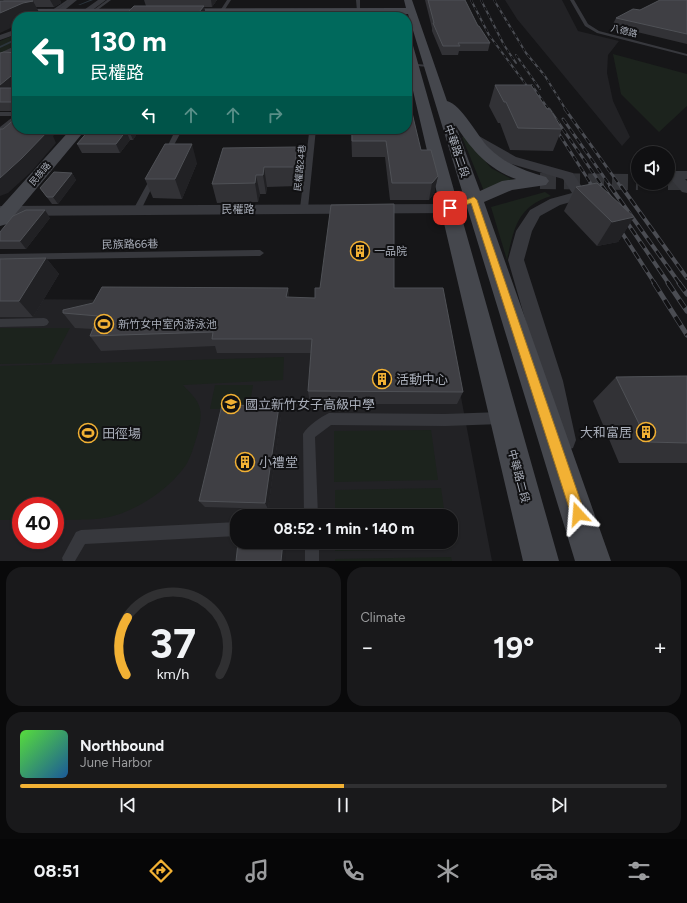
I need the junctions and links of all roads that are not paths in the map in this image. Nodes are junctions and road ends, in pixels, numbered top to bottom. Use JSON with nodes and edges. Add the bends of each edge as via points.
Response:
{"nodes":[{"id":1,"x":69,"y":0,"type":"edge"},
{"id":2,"x":74,"y":0,"type":"edge"},
{"id":3,"x":104,"y":0,"type":"edge"},
{"id":4,"x":109,"y":0,"type":"edge"},
{"id":5,"x":191,"y":0,"type":"edge"},
{"id":6,"x":229,"y":0,"type":"edge"},
{"id":7,"x":358,"y":0,"type":"edge"},
{"id":8,"x":397,"y":0,"type":"edge"},
{"id":9,"x":572,"y":0,"type":"edge"},
{"id":10,"x":7,"y":4,"type":"edge"},
{"id":11,"x":0,"y":8,"type":"edge"},
{"id":12,"x":405,"y":10,"type":"edge"},
{"id":13,"x":359,"y":11,"type":"junction"},
{"id":14,"x":0,"y":12,"type":"edge"},
{"id":15,"x":12,"y":12,"type":"edge"},
{"id":16,"x":56,"y":12,"type":"edge"},
{"id":17,"x":57,"y":12,"type":"edge"},
{"id":18,"x":89,"y":12,"type":"edge"},
{"id":19,"x":89,"y":12,"type":"edge"},
{"id":20,"x":180,"y":12,"type":"edge"},
{"id":21,"x":221,"y":12,"type":"edge"},
{"id":22,"x":350,"y":12,"type":"edge"},
{"id":23,"x":12,"y":32,"type":"edge"},
{"id":24,"x":0,"y":37,"type":"edge"},
{"id":25,"x":412,"y":45,"type":"edge"},
{"id":26,"x":12,"y":54,"type":"edge"},
{"id":27,"x":412,"y":55,"type":"edge"},
{"id":28,"x":687,"y":55,"type":"edge"},
{"id":29,"x":1,"y":57,"type":"edge"},
{"id":30,"x":416,"y":65,"type":"edge"},
{"id":31,"x":439,"y":98,"type":"junction"},
{"id":32,"x":0,"y":114,"type":"edge"},
{"id":33,"x":12,"y":115,"type":"edge"},
{"id":34,"x":12,"y":119,"type":"edge"},
{"id":35,"x":0,"y":130,"type":"edge"},
{"id":36,"x":75,"y":134,"type":"edge"},
{"id":37,"x":176,"y":134,"type":"edge"},
{"id":38,"x":313,"y":134,"type":"edge"},
{"id":39,"x":470,"y":135,"type":"junction"},
{"id":40,"x":687,"y":175,"type":"edge"},
{"id":41,"x":687,"y":189,"type":"edge"},
{"id":42,"x":462,"y":204,"type":"junction"},
{"id":43,"x":304,"y":208,"type":"junction"},
{"id":44,"x":137,"y":210,"type":"junction"},
{"id":45,"x":3,"y":214,"type":"edge"},
{"id":46,"x":260,"y":253,"type":"dead end"},
{"id":47,"x":0,"y":257,"type":"edge"},
{"id":48,"x":44,"y":322,"type":"dead end"},
{"id":49,"x":0,"y":323,"type":"edge"},
{"id":50,"x":504,"y":417,"type":"junction"},
{"id":51,"x":311,"y":509,"type":"edge"},
{"id":52,"x":230,"y":529,"type":"edge"},
{"id":53,"x":583,"y":529,"type":"junction"},
{"id":54,"x":312,"y":549,"type":"edge"},
{"id":55,"x":69,"y":558,"type":"dead end"},
{"id":56,"x":312,"y":561,"type":"edge"},
{"id":57,"x":541,"y":561,"type":"edge"},
{"id":58,"x":592,"y":561,"type":"edge"}],
"edges":[{"from":1,"to":16,"type":"lane"},
{"from":2,"to":17,"type":"street"},
{"from":3,"to":18,"type":"street"},
{"from":4,"to":19,"type":"lane"},
{"from":5,"to":20,"type":"street"},
{"from":6,"to":21,"type":"lane"},
{"from":7,"to":13,"type":"lane"},
{"from":8,"to":12,"type":"street","name":"中華路二段"},
{"from":9,"to":28,"type":"lane","name":"八德路","via":[[586,25],[598,32]]},
{"from":10,"to":11,"type":"street"},
{"from":12,"to":13,"type":"street"},
{"from":13,"to":22,"type":"street"},
{"from":14,"to":15,"type":"street"},
{"from":23,"to":24,"type":"street"},
{"from":25,"to":30,"type":"street","name":"中華路二段"},
{"from":26,"to":29,"type":"street"},
{"from":27,"to":30,"type":"street","name":"中華路二段"},
{"from":30,"to":31,"type":"street","name":"中華路二段"},
{"from":30,"to":42,"type":"street","name":"中華路二段"},
{"from":31,"to":39,"type":"street","via":[[454,110]]},
{"from":31,"to":42,"type":"street","name":"中華路二段"},
{"from":32,"to":33,"type":"lane"},
{"from":34,"to":35,"type":"lane"},
{"from":36,"to":45,"type":"street","name":"民族路"},
{"from":37,"to":44,"type":"lane"},
{"from":38,"to":43,"type":"lane","name":"民權路24巷"},
{"from":39,"to":42,"type":"street","via":[[486,154],[503,167],[540,181],[508,185]]},
{"from":39,"to":53,"type":"street","name":"中華路二段","via":[[512,160],[568,176],[580,195],[555,202],[535,213],[524,231],[516,260],[553,382]]},
{"from":40,"to":41,"type":"street","via":[[674,175]]},
{"from":42,"to":43,"type":"street","name":"民權路"},
{"from":42,"to":50,"type":"street","name":"中華路二段"},
{"from":42,"to":53,"type":"street","name":"中華路二段"},
{"from":43,"to":44,"type":"street","name":"民權路"},
{"from":44,"to":45,"type":"street","name":"民權路"},
{"from":46,"to":47,"type":"lane","name":"民族路66巷"},
{"from":48,"to":49,"type":"lane"},
{"from":50,"to":51,"type":"lane","via":[[445,420],[329,419],[309,434]]},
{"from":50,"to":57,"type":"street","name":"中華路二段"},
{"from":52,"to":55,"type":"lane","via":[[81,537]]},
{"from":53,"to":58,"type":"street","name":"中華路二段"},
{"from":54,"to":56,"type":"lane"}]}
